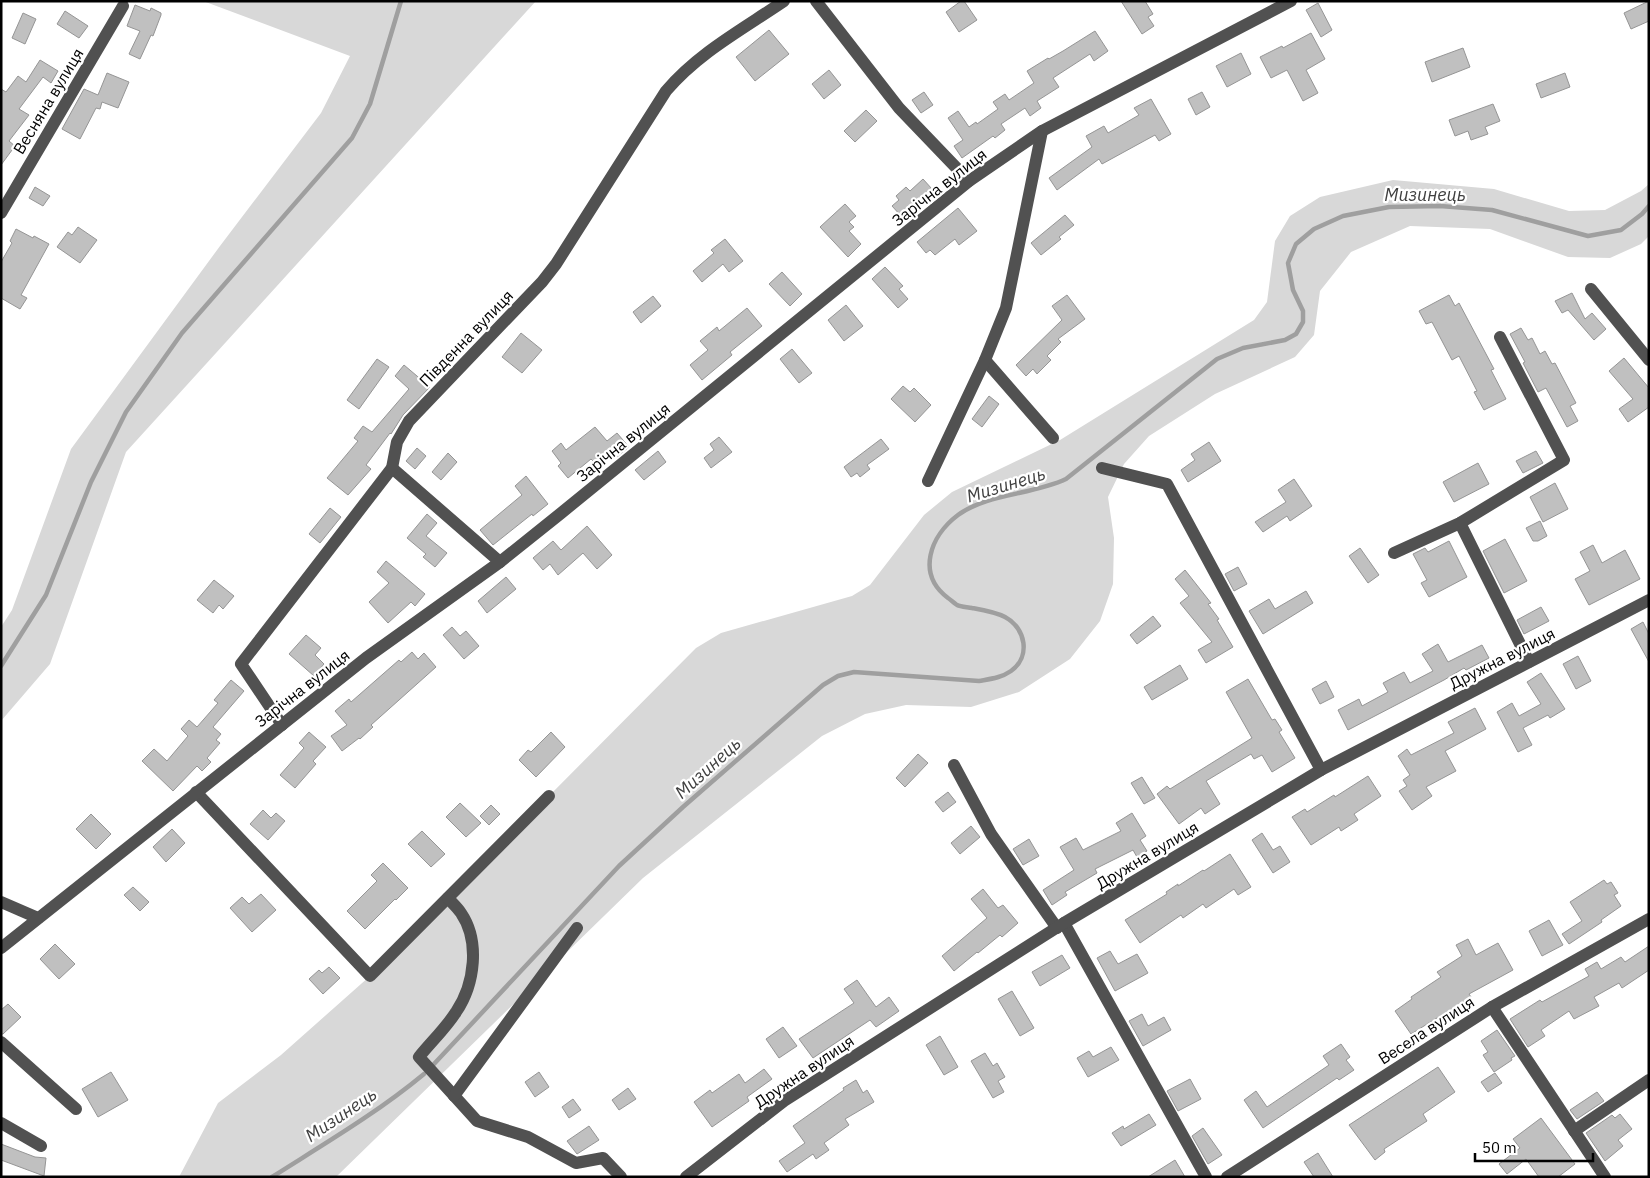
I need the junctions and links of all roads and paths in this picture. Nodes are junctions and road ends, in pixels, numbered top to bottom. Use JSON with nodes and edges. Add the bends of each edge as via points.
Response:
{"nodes":[{"id":1,"x":784,"y":1,"type":"edge"},
{"id":2,"x":816,"y":1,"type":"edge"},
{"id":3,"x":1291,"y":1,"type":"edge"},
{"id":4,"x":123,"y":6,"type":"dead end"},
{"id":5,"x":1042,"y":131,"type":"junction"},
{"id":6,"x":969,"y":181,"type":"junction"},
{"id":7,"x":1,"y":213,"type":"edge"},
{"id":8,"x":1591,"y":289,"type":"dead end"},
{"id":9,"x":1500,"y":337,"type":"dead end"},
{"id":10,"x":985,"y":360,"type":"junction"},
{"id":11,"x":1649,"y":360,"type":"edge"},
{"id":12,"x":1053,"y":438,"type":"dead end"},
{"id":13,"x":392,"y":468,"type":"junction"},
{"id":14,"x":1102,"y":468,"type":"dead end"},
{"id":15,"x":928,"y":481,"type":"dead end"},
{"id":16,"x":1460,"y":523,"type":"junction"},
{"id":17,"x":1394,"y":553,"type":"dead end"},
{"id":18,"x":500,"y":562,"type":"junction"},
{"id":19,"x":1649,"y":600,"type":"edge"},
{"id":20,"x":1529,"y":662,"type":"junction"},
{"id":21,"x":282,"y":725,"type":"junction"},
{"id":22,"x":954,"y":765,"type":"dead end"},
{"id":23,"x":1321,"y":770,"type":"junction"},
{"id":24,"x":196,"y":792,"type":"junction"},
{"id":25,"x":550,"y":796,"type":"dead end"},
{"id":26,"x":448,"y":898,"type":"junction"},
{"id":27,"x":1,"y":902,"type":"edge"},
{"id":28,"x":38,"y":918,"type":"junction"},
{"id":29,"x":1649,"y":919,"type":"edge"},
{"id":30,"x":1061,"y":926,"type":"junction"},
{"id":31,"x":577,"y":928,"type":"dead end"},
{"id":32,"x":1,"y":948,"type":"edge"},
{"id":33,"x":1492,"y":1007,"type":"junction"},
{"id":34,"x":1,"y":1042,"type":"edge"},
{"id":35,"x":1649,"y":1080,"type":"edge"},
{"id":36,"x":454,"y":1096,"type":"junction"},
{"id":37,"x":76,"y":1109,"type":"dead end"},
{"id":38,"x":1,"y":1122,"type":"edge"},
{"id":39,"x":1574,"y":1130,"type":"junction"},
{"id":40,"x":41,"y":1146,"type":"dead end"},
{"id":41,"x":621,"y":1177,"type":"edge"},
{"id":42,"x":686,"y":1177,"type":"edge"},
{"id":43,"x":1206,"y":1177,"type":"edge"},
{"id":44,"x":1226,"y":1177,"type":"edge"},
{"id":45,"x":1605,"y":1177,"type":"edge"}],
"edges":[{"from":1,"to":13,"type":"street","name":"Південна вулиця","via":[[680,75],[542,282],[409,421],[397,442]]},
{"from":2,"to":6,"type":"street","via":[[899,108]]},
{"from":3,"to":5,"type":"street","name":"Зарічна вулиця"},
{"from":4,"to":7,"type":"street","name":"Весняна вулиця"},
{"from":5,"to":6,"type":"street","name":"Зарічна вулиця"},
{"from":5,"to":10,"type":"street","via":[[1006,308]]},
{"from":6,"to":18,"type":"street","name":"Зарічна вулиця"},
{"from":8,"to":11,"type":"street"},
{"from":9,"to":16,"type":"street","via":[[1564,460]]},
{"from":10,"to":12,"type":"street"},
{"from":10,"to":15,"type":"street"},
{"from":13,"to":18,"type":"street"},
{"from":13,"to":21,"type":"street","name":"Південна вулиця","via":[[241,664]]},
{"from":14,"to":23,"type":"street","via":[[1167,484]]},
{"from":16,"to":17,"type":"street"},
{"from":16,"to":20,"type":"street"},
{"from":18,"to":21,"type":"street","name":"Зарічна вулиця","via":[[366,658]]},
{"from":19,"to":20,"type":"street","name":"Дружна вулиця"},
{"from":20,"to":23,"type":"street","name":"Дружна вулиця"},
{"from":21,"to":24,"type":"street","name":"Зарічна вулиця"},
{"from":22,"to":30,"type":"street","via":[[991,834]]},
{"from":23,"to":30,"type":"street","name":"Дружна вулиця"},
{"from":24,"to":26,"type":"street","via":[[370,976]]},
{"from":24,"to":28,"type":"street","name":"Зарічна вулиця"},
{"from":25,"to":26,"type":"street"},
{"from":26,"to":36,"type":"street","via":[[469,929],[474,955],[470,985],[457,1011],[419,1057]]},
{"from":27,"to":28,"type":"street"},
{"from":28,"to":32,"type":"street","name":"Зарічна вулиця"},
{"from":29,"to":33,"type":"street","name":"Весела вулиця"},
{"from":30,"to":42,"type":"street","name":"Дружна вулиця","via":[[784,1101]]},
{"from":30,"to":43,"type":"street"},
{"from":31,"to":36,"type":"street"},
{"from":33,"to":39,"type":"street"},
{"from":33,"to":44,"type":"street","name":"Весела вулиця"},
{"from":34,"to":37,"type":"street"},
{"from":35,"to":39,"type":"street"},
{"from":36,"to":41,"type":"street","via":[[477,1121],[528,1137],[576,1163],[603,1158]]},
{"from":38,"to":40,"type":"street"},
{"from":39,"to":45,"type":"street"}]}
